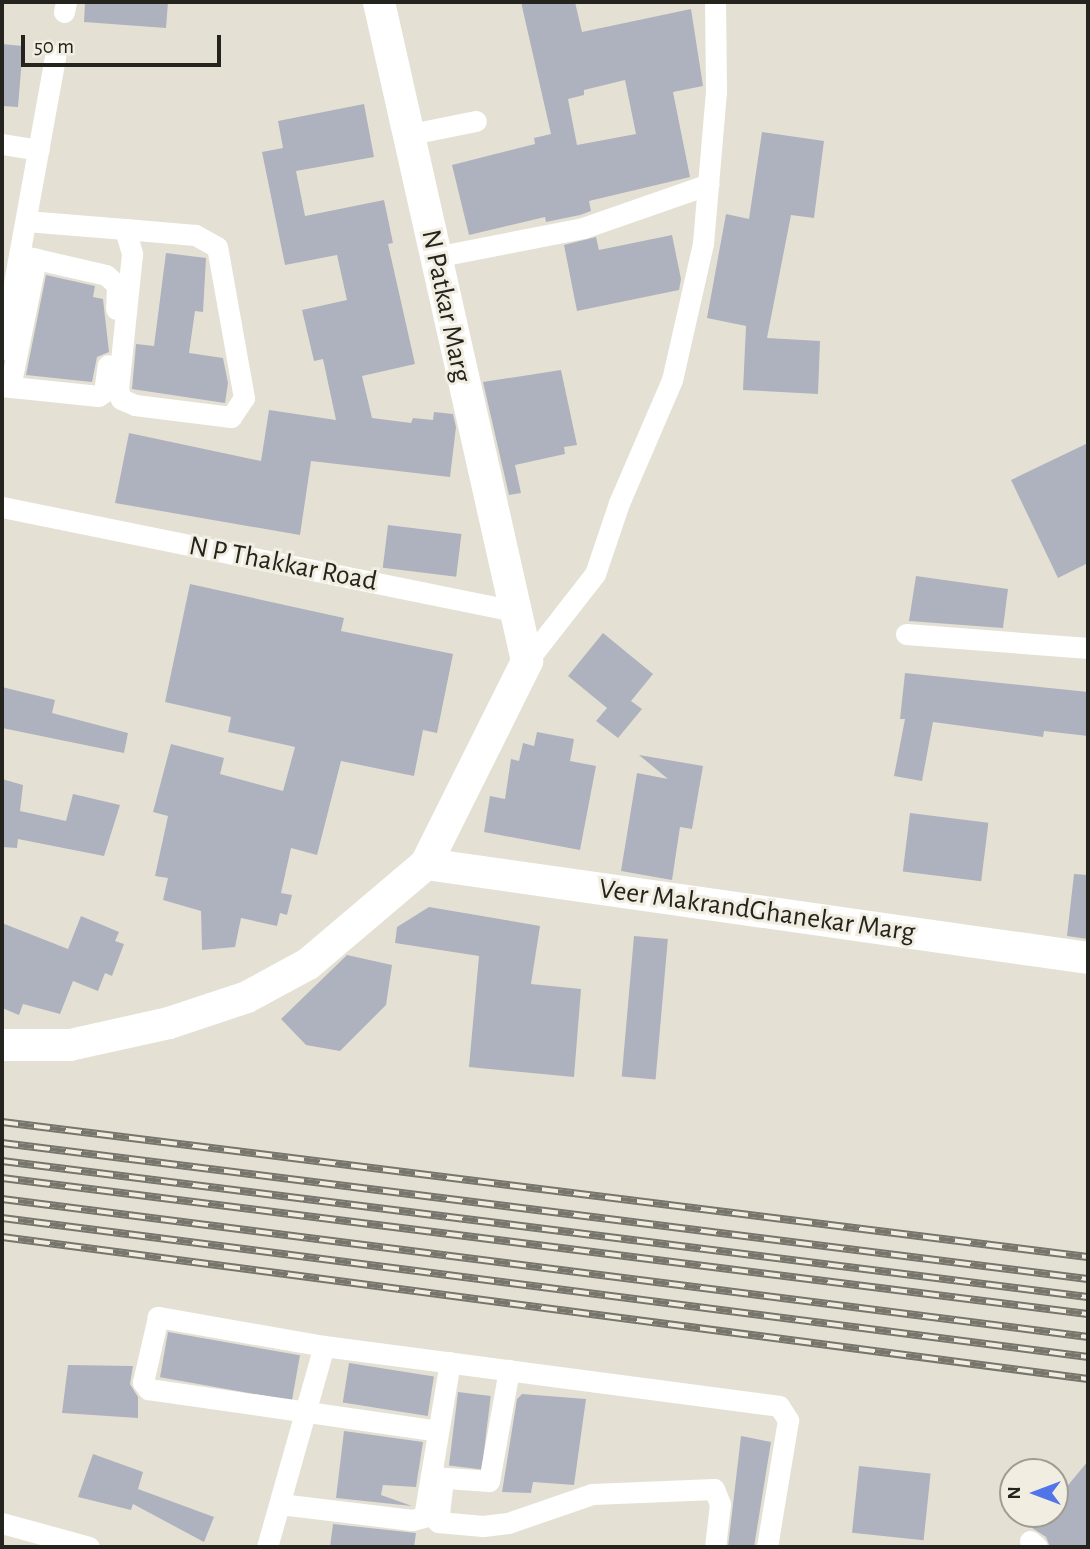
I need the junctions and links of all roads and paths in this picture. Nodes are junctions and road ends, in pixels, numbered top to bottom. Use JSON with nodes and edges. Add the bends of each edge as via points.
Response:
{"nodes":[{"id":1,"x":379,"y":2,"type":"edge"},
{"id":2,"x":715,"y":2,"type":"edge"},
{"id":3,"x":55,"y":56,"type":"dead end"},
{"id":4,"x":476,"y":121,"type":"dead end"},
{"id":5,"x":411,"y":134,"type":"junction"},
{"id":6,"x":2,"y":144,"type":"edge"},
{"id":7,"x":39,"y":150,"type":"junction"},
{"id":8,"x":709,"y":184,"type":"junction"},
{"id":9,"x":26,"y":221,"type":"junction"},
{"id":10,"x":125,"y":229,"type":"junction"},
{"id":11,"x":28,"y":257,"type":"junction"},
{"id":12,"x":435,"y":257,"type":"junction"},
{"id":13,"x":8,"y":279,"type":"edge"},
{"id":14,"x":16,"y":320,"type":"junction"},
{"id":15,"x":2,"y":349,"type":"edge"},
{"id":16,"x":6,"y":387,"type":"edge"},
{"id":17,"x":2,"y":507,"type":"edge"},
{"id":18,"x":514,"y":611,"type":"junction"},
{"id":19,"x":906,"y":634,"type":"dead end"},
{"id":20,"x":1088,"y":648,"type":"edge"},
{"id":21,"x":527,"y":661,"type":"junction"},
{"id":22,"x":426,"y":864,"type":"junction"},
{"id":23,"x":1088,"y":958,"type":"edge"},
{"id":24,"x":2,"y":1045,"type":"edge"},
{"id":25,"x":324,"y":1346,"type":"junction"},
{"id":26,"x":450,"y":1362,"type":"junction"},
{"id":27,"x":509,"y":1370,"type":"junction"},
{"id":28,"x":304,"y":1413,"type":"junction"},
{"id":29,"x":439,"y":1431,"type":"junction"},
{"id":30,"x":437,"y":1478,"type":"junction"},
{"id":31,"x":280,"y":1504,"type":"junction"},
{"id":32,"x":2,"y":1523,"type":"edge"},
{"id":33,"x":80,"y":1546,"type":"edge"},
{"id":34,"x":267,"y":1547,"type":"edge"},
{"id":35,"x":715,"y":1547,"type":"edge"},
{"id":36,"x":767,"y":1547,"type":"edge"}],
"edges":[{"from":1,"to":5,"type":"street","name":"N Patkar Marg"},
{"from":2,"to":8,"type":"street","via":[[716,92]]},
{"from":3,"to":7,"type":"street"},
{"from":4,"to":5,"type":"street"},
{"from":5,"to":12,"type":"street","name":"N Patkar Marg"},
{"from":6,"to":7,"type":"street"},
{"from":7,"to":9,"type":"street"},
{"from":8,"to":12,"type":"street","via":[[583,228]]},
{"from":8,"to":21,"type":"street","via":[[704,243],[672,380],[618,503],[595,574]]},
{"from":9,"to":10,"type":"street"},
{"from":9,"to":11,"type":"street"},
{"from":10,"to":10,"type":"street","via":[[132,254],[118,389],[121,399],[135,405],[231,418],[244,398],[217,247],[195,235]]},
{"from":11,"to":13,"type":"street"},
{"from":11,"to":14,"type":"street"},
{"from":11,"to":16,"type":"street","via":[[106,275],[117,285],[105,385],[98,396]]},
{"from":12,"to":18,"type":"street","name":"N Patkar Marg"},
{"from":13,"to":14,"type":"street"},
{"from":14,"to":15,"type":"street"},
{"from":14,"to":16,"type":"street"},
{"from":17,"to":18,"type":"street","name":"N P Thakkar Road"},
{"from":18,"to":21,"type":"street"},
{"from":19,"to":20,"type":"street"},
{"from":21,"to":22,"type":"street"},
{"from":22,"to":23,"type":"street","name":"Veer MakrandGhanekar Marg"},
{"from":22,"to":24,"type":"street","via":[[308,964],[247,997],[169,1023],[70,1045]]},
{"from":25,"to":26,"type":"street"},
{"from":25,"to":28,"type":"street"},
{"from":25,"to":28,"type":"street","via":[[161,1317],[155,1322],[143,1382],[146,1388]]},
{"from":26,"to":27,"type":"street"},
{"from":26,"to":29,"type":"street"},
{"from":27,"to":30,"type":"street","via":[[492,1477],[478,1483]]},
{"from":27,"to":36,"type":"street","via":[[783,1409],[788,1420]]},
{"from":28,"to":29,"type":"street"},
{"from":28,"to":31,"type":"street"},
{"from":29,"to":30,"type":"street"},
{"from":30,"to":31,"type":"street","via":[[427,1511],[418,1520]]},
{"from":30,"to":35,"type":"street","via":[[438,1522],[483,1526],[508,1523],[592,1494],[714,1489],[720,1504]]},
{"from":31,"to":34,"type":"street"},
{"from":32,"to":33,"type":"street"}]}
